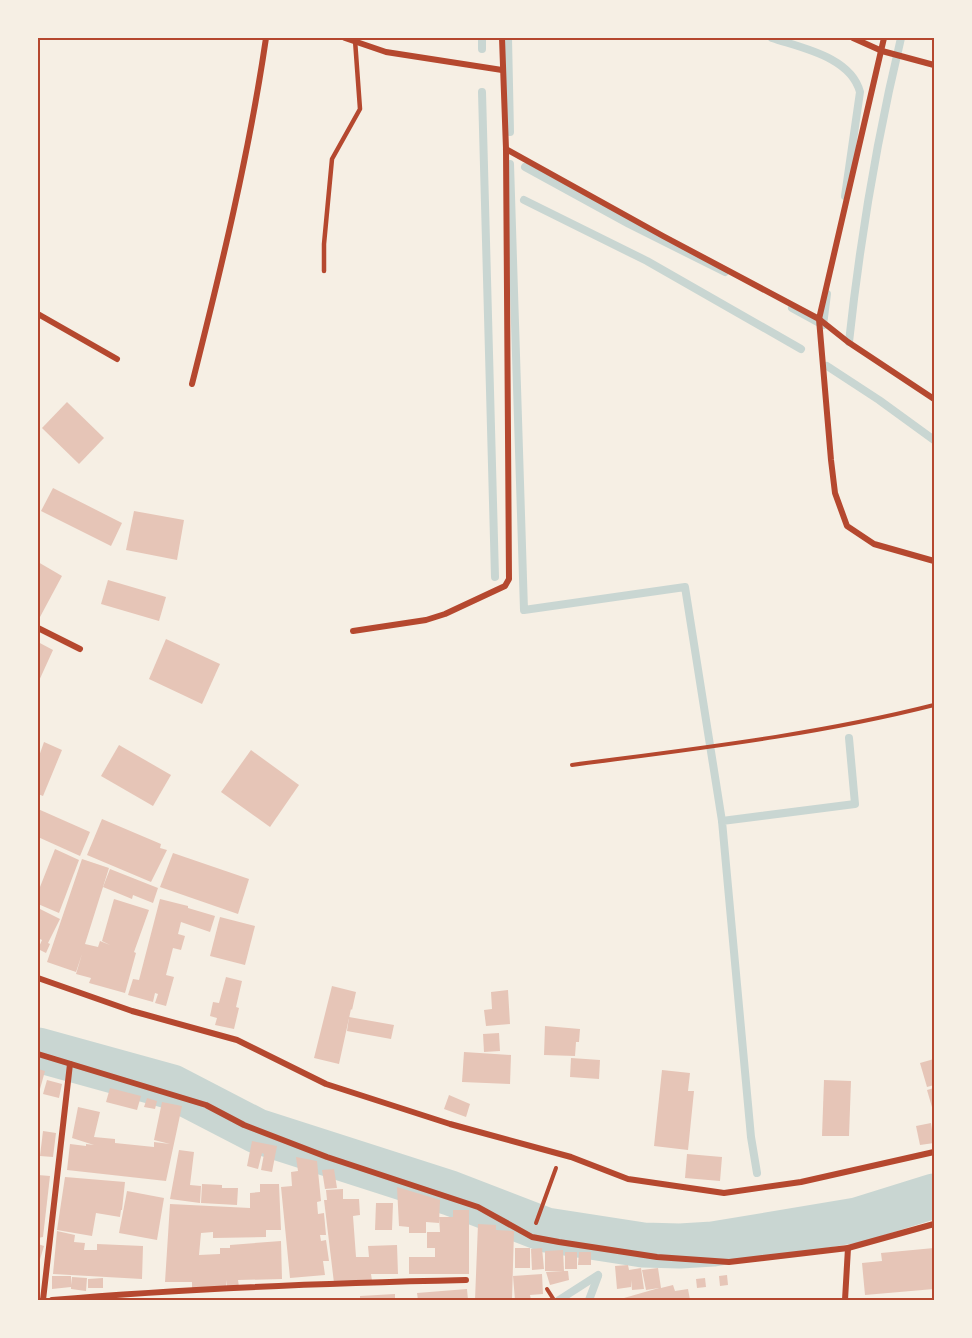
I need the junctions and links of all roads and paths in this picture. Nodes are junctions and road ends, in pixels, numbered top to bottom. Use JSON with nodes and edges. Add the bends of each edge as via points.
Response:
{"nodes":[{"id":1,"x":266,"y":38,"type":"edge"},
{"id":2,"x":345,"y":38,"type":"edge"},
{"id":3,"x":501,"y":38,"type":"edge"},
{"id":4,"x":853,"y":38,"type":"edge"},
{"id":5,"x":884,"y":38,"type":"edge"},
{"id":6,"x":355,"y":40,"type":"junction"},
{"id":7,"x":882,"y":51,"type":"junction"},
{"id":8,"x":934,"y":65,"type":"edge"},
{"id":9,"x":502,"y":70,"type":"junction"},
{"id":10,"x":506,"y":149,"type":"junction"},
{"id":11,"x":324,"y":271,"type":"dead end"},
{"id":12,"x":38,"y":314,"type":"edge"},
{"id":13,"x":819,"y":319,"type":"junction"},
{"id":14,"x":117,"y":359,"type":"dead end"},
{"id":15,"x":192,"y":384,"type":"dead end"},
{"id":16,"x":934,"y":399,"type":"edge"},
{"id":17,"x":934,"y":561,"type":"edge"},
{"id":18,"x":38,"y":628,"type":"edge"},
{"id":19,"x":353,"y":631,"type":"dead end"},
{"id":20,"x":80,"y":649,"type":"dead end"},
{"id":21,"x":934,"y":705,"type":"edge"},
{"id":22,"x":573,"y":765,"type":"dead end"},
{"id":23,"x":38,"y":978,"type":"edge"},
{"id":24,"x":38,"y":1054,"type":"edge"},
{"id":25,"x":70,"y":1064,"type":"junction"},
{"id":26,"x":934,"y":1152,"type":"edge"},
{"id":27,"x":558,"y":1162,"type":"dead end"},
{"id":28,"x":934,"y":1224,"type":"edge"},
{"id":29,"x":535,"y":1227,"type":"dead end"},
{"id":30,"x":848,"y":1248,"type":"junction"},
{"id":31,"x":466,"y":1281,"type":"dead end"},
{"id":32,"x":547,"y":1289,"type":"dead end"},
{"id":33,"x":43,"y":1300,"type":"edge"},
{"id":34,"x":52,"y":1300,"type":"edge"},
{"id":35,"x":554,"y":1300,"type":"edge"},
{"id":36,"x":845,"y":1300,"type":"edge"}],
"edges":[{"from":1,"to":15,"type":"street","via":[[251,128]]},
{"from":2,"to":6,"type":"street"},
{"from":3,"to":9,"type":"street"},
{"from":4,"to":7,"type":"street"},
{"from":5,"to":7,"type":"street"},
{"from":6,"to":9,"type":"street","via":[[386,51]]},
{"from":6,"to":11,"type":"lane","via":[[360,109],[332,159]]},
{"from":7,"to":8,"type":"street"},
{"from":7,"to":13,"type":"street"},
{"from":9,"to":10,"type":"street"},
{"from":10,"to":13,"type":"street"},
{"from":10,"to":19,"type":"street","via":[[509,579],[505,586],[445,614]]},
{"from":12,"to":14,"type":"street"},
{"from":13,"to":16,"type":"street"},
{"from":13,"to":17,"type":"street","via":[[832,471],[847,526],[874,544]]},
{"from":18,"to":20,"type":"street"},
{"from":21,"to":22,"type":"path","via":[[877,720]]},
{"from":23,"to":26,"type":"street","via":[[132,1011],[237,1040],[326,1084],[571,1157],[628,1179],[724,1193],[801,1182]]},
{"from":24,"to":25,"type":"street"},
{"from":25,"to":30,"type":"street","via":[[206,1105],[244,1125],[327,1157],[478,1207],[532,1237],[657,1257],[729,1262]]},
{"from":25,"to":33,"type":"street"},
{"from":27,"to":29,"type":"path"},
{"from":28,"to":30,"type":"street"},
{"from":30,"to":36,"type":"street"},
{"from":31,"to":34,"type":"street","via":[[135,1293]]},
{"from":32,"to":35,"type":"path"}]}
